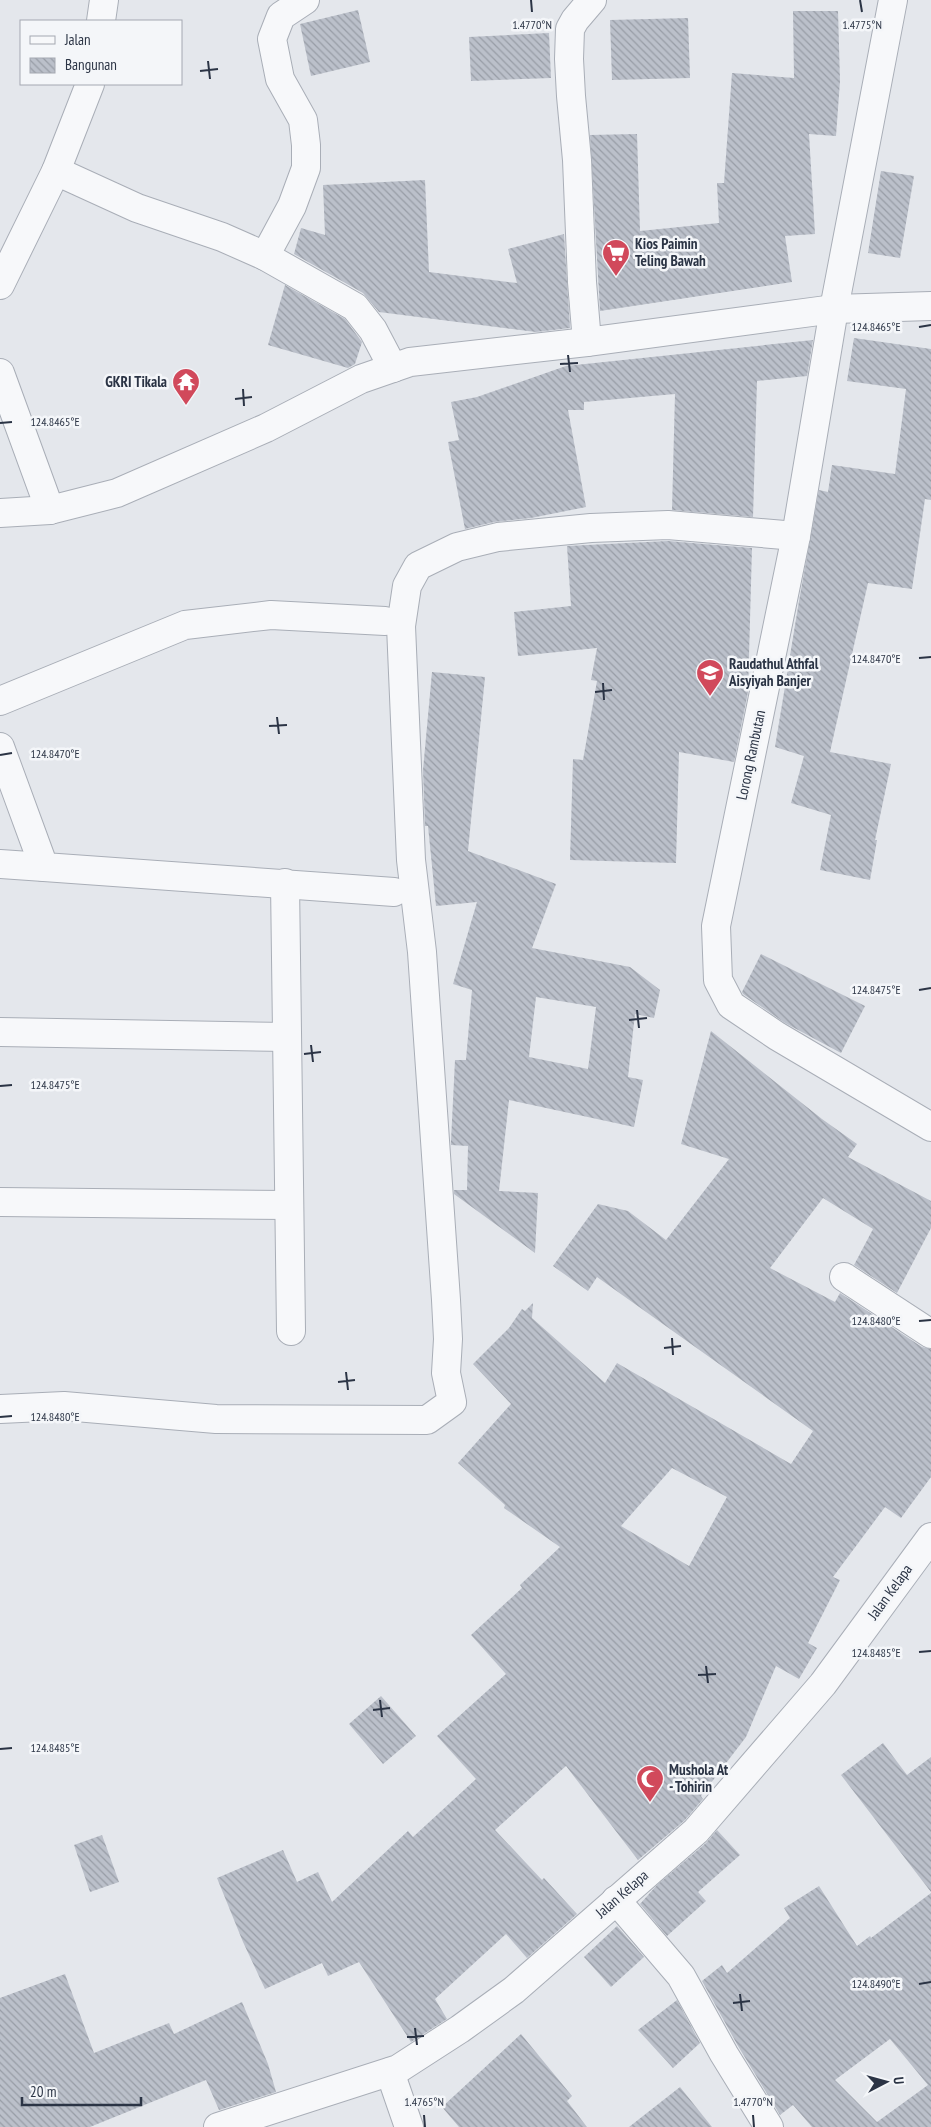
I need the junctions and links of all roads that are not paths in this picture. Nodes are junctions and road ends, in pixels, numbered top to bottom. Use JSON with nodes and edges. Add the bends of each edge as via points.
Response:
{"nodes":[{"id":1,"x":104,"y":0,"type":"edge"},
{"id":2,"x":305,"y":0,"type":"edge"},
{"id":3,"x":592,"y":0,"type":"edge"},
{"id":4,"x":892,"y":0,"type":"edge"},
{"id":5,"x":101,"y":20,"type":"edge"},
{"id":6,"x":90,"y":85,"type":"edge"},
{"id":7,"x":56,"y":171,"type":"junction"},
{"id":8,"x":265,"y":256,"type":"junction"},
{"id":9,"x":0,"y":285,"type":"edge"},
{"id":10,"x":931,"y":306,"type":"edge"},
{"id":11,"x":834,"y":309,"type":"junction"},
{"id":12,"x":587,"y":342,"type":"junction"},
{"id":13,"x":393,"y":368,"type":"junction"},
{"id":14,"x":0,"y":373,"type":"edge"},
{"id":15,"x":50,"y":510,"type":"junction"},
{"id":16,"x":0,"y":513,"type":"edge"},
{"id":17,"x":796,"y":536,"type":"junction"},
{"id":18,"x":385,"y":621,"type":"dead end"},
{"id":19,"x":0,"y":702,"type":"edge"},
{"id":20,"x":0,"y":747,"type":"edge"},
{"id":21,"x":6,"y":783,"type":"edge"},
{"id":22,"x":0,"y":864,"type":"edge"},
{"id":23,"x":44,"y":867,"type":"junction"},
{"id":24,"x":284,"y":882,"type":"junction"},
{"id":25,"x":394,"y":892,"type":"dead end"},
{"id":26,"x":0,"y":1032,"type":"edge"},
{"id":27,"x":287,"y":1037,"type":"junction"},
{"id":28,"x":931,"y":1127,"type":"edge"},
{"id":29,"x":0,"y":1202,"type":"edge"},
{"id":30,"x":289,"y":1205,"type":"junction"},
{"id":31,"x":844,"y":1277,"type":"dead end"},
{"id":32,"x":291,"y":1330,"type":"dead end"},
{"id":33,"x":931,"y":1334,"type":"edge"},
{"id":34,"x":0,"y":1409,"type":"edge"},
{"id":35,"x":931,"y":1537,"type":"edge"},
{"id":36,"x":616,"y":1900,"type":"junction"},
{"id":37,"x":390,"y":2072,"type":"junction"},
{"id":38,"x":218,"y":2127,"type":"edge"},
{"id":39,"x":409,"y":2127,"type":"edge"},
{"id":40,"x":769,"y":2127,"type":"edge"}],
"edges":[{"from":1,"to":5,"type":"street"},
{"from":2,"to":8,"type":"street","via":[[281,16],[272,39],[280,79],[302,120],[306,168],[292,206]]},
{"from":3,"to":12,"type":"street","via":[[570,29],[569,58]]},
{"from":4,"to":11,"type":"street","name":"Lorong Rambutan"},
{"from":6,"to":7,"type":"street"},
{"from":7,"to":8,"type":"street","via":[[137,208],[222,237]]},
{"from":7,"to":9,"type":"street"},
{"from":8,"to":13,"type":"street","via":[[355,307],[373,330]]},
{"from":10,"to":11,"type":"street"},
{"from":11,"to":12,"type":"street"},
{"from":11,"to":17,"type":"street","name":"Lorong Rambutan"},
{"from":12,"to":13,"type":"street","via":[[410,362]]},
{"from":13,"to":15,"type":"street","via":[[361,379],[266,428],[117,493]]},
{"from":14,"to":15,"type":"street"},
{"from":15,"to":16,"type":"street"},
{"from":17,"to":28,"type":"street","name":"Lorong Rambutan","via":[[716,926],[718,980],[731,1005],[777,1036]]},
{"from":17,"to":34,"type":"street","via":[[668,525],[498,537],[457,547],[418,566],[407,586],[401,626],[411,860],[422,952],[446,1300],[446,1373],[452,1402],[427,1420],[216,1419],[64,1406]]},
{"from":18,"to":19,"type":"street","via":[[271,615],[185,625]]},
{"from":20,"to":21,"type":"street"},
{"from":21,"to":23,"type":"street"},
{"from":22,"to":23,"type":"street"},
{"from":23,"to":24,"type":"street"},
{"from":24,"to":25,"type":"street"},
{"from":24,"to":27,"type":"street"},
{"from":26,"to":27,"type":"street"},
{"from":27,"to":30,"type":"street"},
{"from":29,"to":30,"type":"street"},
{"from":30,"to":32,"type":"street"},
{"from":31,"to":33,"type":"street"},
{"from":35,"to":36,"type":"street","name":"Jalan Kelapa","via":[[823,1684],[696,1831]]},
{"from":36,"to":37,"type":"street","name":"Jalan Kelapa","via":[[514,1990],[460,2029]]},
{"from":36,"to":40,"type":"street","via":[[681,1976]]},
{"from":37,"to":38,"type":"street","name":"Jalan Kelapa"},
{"from":37,"to":39,"type":"street"}]}
